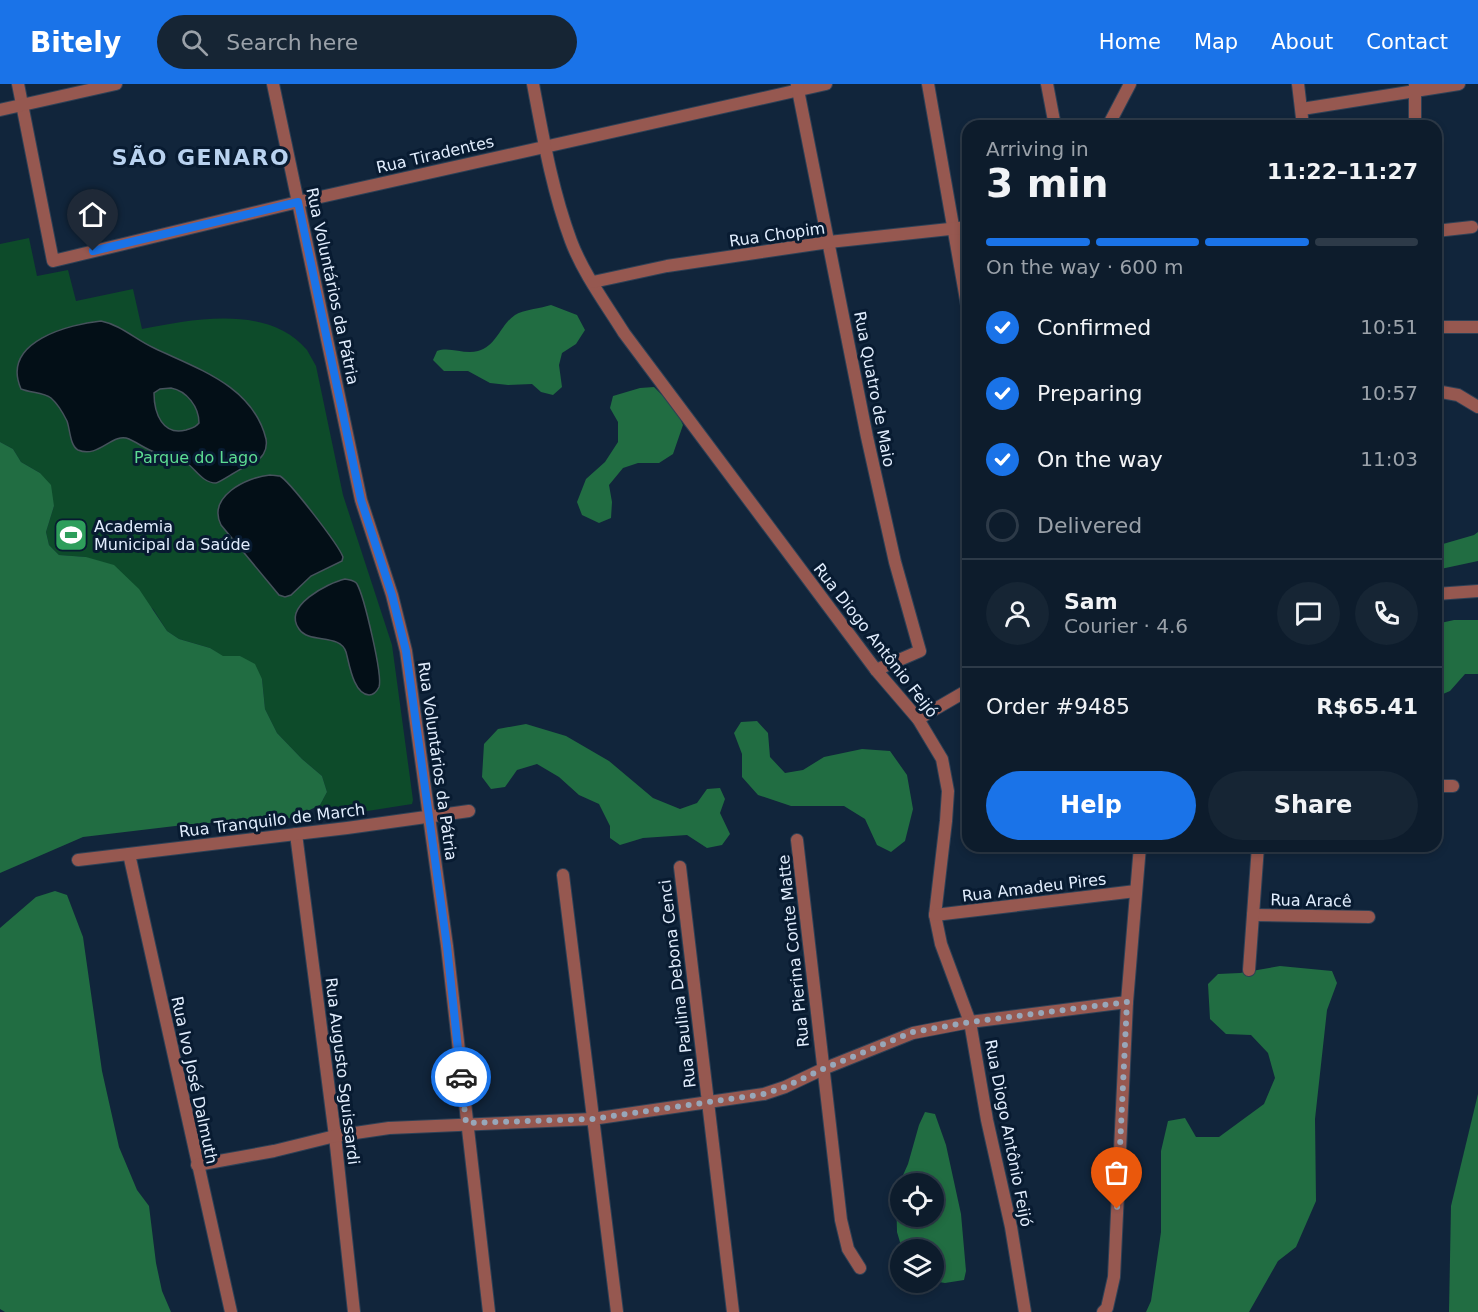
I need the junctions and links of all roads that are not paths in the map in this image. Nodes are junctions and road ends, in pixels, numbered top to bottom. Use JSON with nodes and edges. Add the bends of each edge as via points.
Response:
{"nodes":[{"id":1,"x":18,"y":84,"type":"edge"},
{"id":2,"x":116,"y":84,"type":"edge"},
{"id":3,"x":273,"y":84,"type":"edge"},
{"id":4,"x":533,"y":84,"type":"edge"},
{"id":5,"x":826,"y":84,"type":"edge"},
{"id":6,"x":928,"y":84,"type":"edge"},
{"id":7,"x":1047,"y":84,"type":"edge"},
{"id":8,"x":1130,"y":84,"type":"edge"},
{"id":9,"x":1298,"y":84,"type":"edge"},
{"id":10,"x":1460,"y":84,"type":"edge"},
{"id":11,"x":797,"y":87,"type":"edge"},
{"id":12,"x":1415,"y":88,"type":"edge"},
{"id":13,"x":22,"y":105,"type":"junction"},
{"id":14,"x":1302,"y":109,"type":"junction"},
{"id":15,"x":0,"y":111,"type":"edge"},
{"id":16,"x":1054,"y":120,"type":"edge"},
{"id":17,"x":1111,"y":120,"type":"edge"},
{"id":18,"x":1303,"y":120,"type":"edge"},
{"id":19,"x":1414,"y":120,"type":"edge"},
{"id":20,"x":545,"y":146,"type":"junction"},
{"id":21,"x":298,"y":202,"type":"junction"},
{"id":22,"x":1472,"y":227,"type":"dead end"},
{"id":23,"x":962,"y":228,"type":"edge"},
{"id":24,"x":954,"y":230,"type":"junction"},
{"id":25,"x":1442,"y":230,"type":"edge"},
{"id":26,"x":829,"y":242,"type":"junction"},
{"id":27,"x":962,"y":276,"type":"edge"},
{"id":28,"x":593,"y":282,"type":"junction"},
{"id":29,"x":1442,"y":327,"type":"edge"},
{"id":30,"x":1478,"y":327,"type":"edge"},
{"id":31,"x":1442,"y":392,"type":"edge"},
{"id":32,"x":1478,"y":407,"type":"edge"},
{"id":33,"x":1478,"y":591,"type":"edge"},
{"id":34,"x":1442,"y":594,"type":"edge"},
{"id":35,"x":876,"y":670,"type":"junction"},
{"id":36,"x":962,"y":693,"type":"edge"},
{"id":37,"x":918,"y":719,"type":"junction"},
{"id":38,"x":1442,"y":786,"type":"edge"},
{"id":39,"x":1453,"y":786,"type":"dead end"},
{"id":40,"x":469,"y":811,"type":"dead end"},
{"id":41,"x":429,"y":816,"type":"junction"},
{"id":42,"x":296,"y":834,"type":"junction"},
{"id":43,"x":797,"y":840,"type":"dead end"},
{"id":44,"x":1139,"y":852,"type":"edge"},
{"id":45,"x":1258,"y":852,"type":"edge"},
{"id":46,"x":129,"y":854,"type":"junction"},
{"id":47,"x":78,"y":860,"type":"dead end"},
{"id":48,"x":680,"y":867,"type":"dead end"},
{"id":49,"x":563,"y":875,"type":"dead end"},
{"id":50,"x":1136,"y":891,"type":"junction"},
{"id":51,"x":935,"y":915,"type":"junction"},
{"id":52,"x":1253,"y":915,"type":"junction"},
{"id":53,"x":1369,"y":917,"type":"dead end"},
{"id":54,"x":1249,"y":970,"type":"dead end"},
{"id":55,"x":1127,"y":1002,"type":"junction"},
{"id":56,"x":970,"y":1022,"type":"junction"},
{"id":57,"x":823,"y":1069,"type":"junction"},
{"id":58,"x":707,"y":1101,"type":"junction"},
{"id":59,"x":592,"y":1119,"type":"junction"},
{"id":60,"x":466,"y":1123,"type":"junction"},
{"id":61,"x":335,"y":1136,"type":"junction"},
{"id":62,"x":197,"y":1165,"type":"junction"},
{"id":63,"x":860,"y":1268,"type":"dead end"},
{"id":64,"x":231,"y":1312,"type":"edge"},
{"id":65,"x":354,"y":1312,"type":"edge"},
{"id":66,"x":489,"y":1312,"type":"edge"},
{"id":67,"x":617,"y":1312,"type":"edge"},
{"id":68,"x":733,"y":1312,"type":"edge"},
{"id":69,"x":1025,"y":1312,"type":"edge"},
{"id":70,"x":1103,"y":1312,"type":"edge"}],
"edges":[{"from":1,"to":13,"type":"street"},
{"from":2,"to":13,"type":"street"},
{"from":3,"to":21,"type":"street","name":"Rua Voluntários da Pátria"},
{"from":4,"to":20,"type":"street","name":"Rua Diogo Antônio Feijó"},
{"from":5,"to":11,"type":"street","name":"Rua Tiradentes"},
{"from":6,"to":24,"type":"street"},
{"from":7,"to":16,"type":"street"},
{"from":8,"to":17,"type":"street"},
{"from":9,"to":14,"type":"street"},
{"from":10,"to":12,"type":"street"},
{"from":11,"to":20,"type":"street","name":"Rua Tiradentes"},
{"from":11,"to":26,"type":"street","name":"Rua Quatro de Maio"},
{"from":12,"to":14,"type":"street"},
{"from":12,"to":19,"type":"street"},
{"from":13,"to":15,"type":"street"},
{"from":13,"to":21,"type":"street","name":"Rua Tiradentes","via":[[53,261]]},
{"from":14,"to":18,"type":"street"},
{"from":20,"to":21,"type":"street","name":"Rua Tiradentes"},
{"from":20,"to":28,"type":"street","name":"Rua Diogo Antônio Feijó","via":[[572,243]]},
{"from":21,"to":41,"type":"street","name":"Rua Voluntários da Pátria","via":[[361,500],[406,651]]},
{"from":22,"to":25,"type":"street"},
{"from":23,"to":24,"type":"street","name":"Rua Chopim"},
{"from":24,"to":26,"type":"street","name":"Rua Chopim"},
{"from":24,"to":27,"type":"street"},
{"from":26,"to":28,"type":"street","name":"Rua Chopim","via":[[668,266]]},
{"from":26,"to":35,"type":"street","name":"Rua Quatro de Maio","via":[[867,437],[920,651]]},
{"from":28,"to":35,"type":"street","name":"Rua Diogo Antônio Feijó","via":[[624,333]]},
{"from":29,"to":30,"type":"street"},
{"from":31,"to":32,"type":"street","via":[[1458,394]]},
{"from":33,"to":34,"type":"street"},
{"from":35,"to":37,"type":"street","name":"Rua Diogo Antônio Feijó"},
{"from":36,"to":37,"type":"street"},
{"from":37,"to":51,"type":"street","name":"Rua Diogo Antônio Feijó","via":[[942,759],[948,791]]},
{"from":38,"to":39,"type":"street"},
{"from":40,"to":41,"type":"street","name":"Rua Tranquilo de March"},
{"from":41,"to":42,"type":"street","name":"Rua Tranquilo de March"},
{"from":41,"to":60,"type":"street","name":"Rua Voluntários da Pátria"},
{"from":42,"to":46,"type":"street","name":"Rua Tranquilo de March"},
{"from":42,"to":61,"type":"street","name":"Rua Augusto Sguissardi"},
{"from":43,"to":57,"type":"street","name":"Rua Pierina Conte Matte"},
{"from":44,"to":50,"type":"street"},
{"from":45,"to":52,"type":"street"},
{"from":46,"to":47,"type":"street","name":"Rua Tranquilo de March"},
{"from":46,"to":62,"type":"street","name":"Rua Ivo José Dalmuth"},
{"from":48,"to":58,"type":"street","name":"Rua Paulina Debona Cenci"},
{"from":49,"to":59,"type":"street"},
{"from":50,"to":51,"type":"street","name":"Rua Amadeu Pires"},
{"from":50,"to":55,"type":"street"},
{"from":51,"to":56,"type":"street","name":"Rua Diogo Antônio Feijó","via":[[941,944]]},
{"from":52,"to":53,"type":"street","name":"Rua Aracê"},
{"from":52,"to":54,"type":"street"},
{"from":55,"to":56,"type":"street"},
{"from":55,"to":70,"type":"street","via":[[1114,1278]]},
{"from":56,"to":57,"type":"street","via":[[913,1032]]},
{"from":56,"to":69,"type":"street","name":"Rua Diogo Antônio Feijó"},
{"from":57,"to":58,"type":"street","via":[[764,1094]]},
{"from":57,"to":63,"type":"street","name":"Rua Pierina Conte Matte","via":[[841,1220],[848,1250]]},
{"from":58,"to":59,"type":"street"},
{"from":58,"to":68,"type":"street","name":"Rua Paulina Debona Cenci"},
{"from":59,"to":60,"type":"street"},
{"from":59,"to":67,"type":"street"},
{"from":60,"to":61,"type":"street"},
{"from":60,"to":66,"type":"street","name":"Rua Voluntários da Pátria"},
{"from":61,"to":62,"type":"street"},
{"from":61,"to":65,"type":"street","name":"Rua Augusto Sguissardi"},
{"from":62,"to":64,"type":"street","name":"Rua Ivo José Dalmuth"}]}
